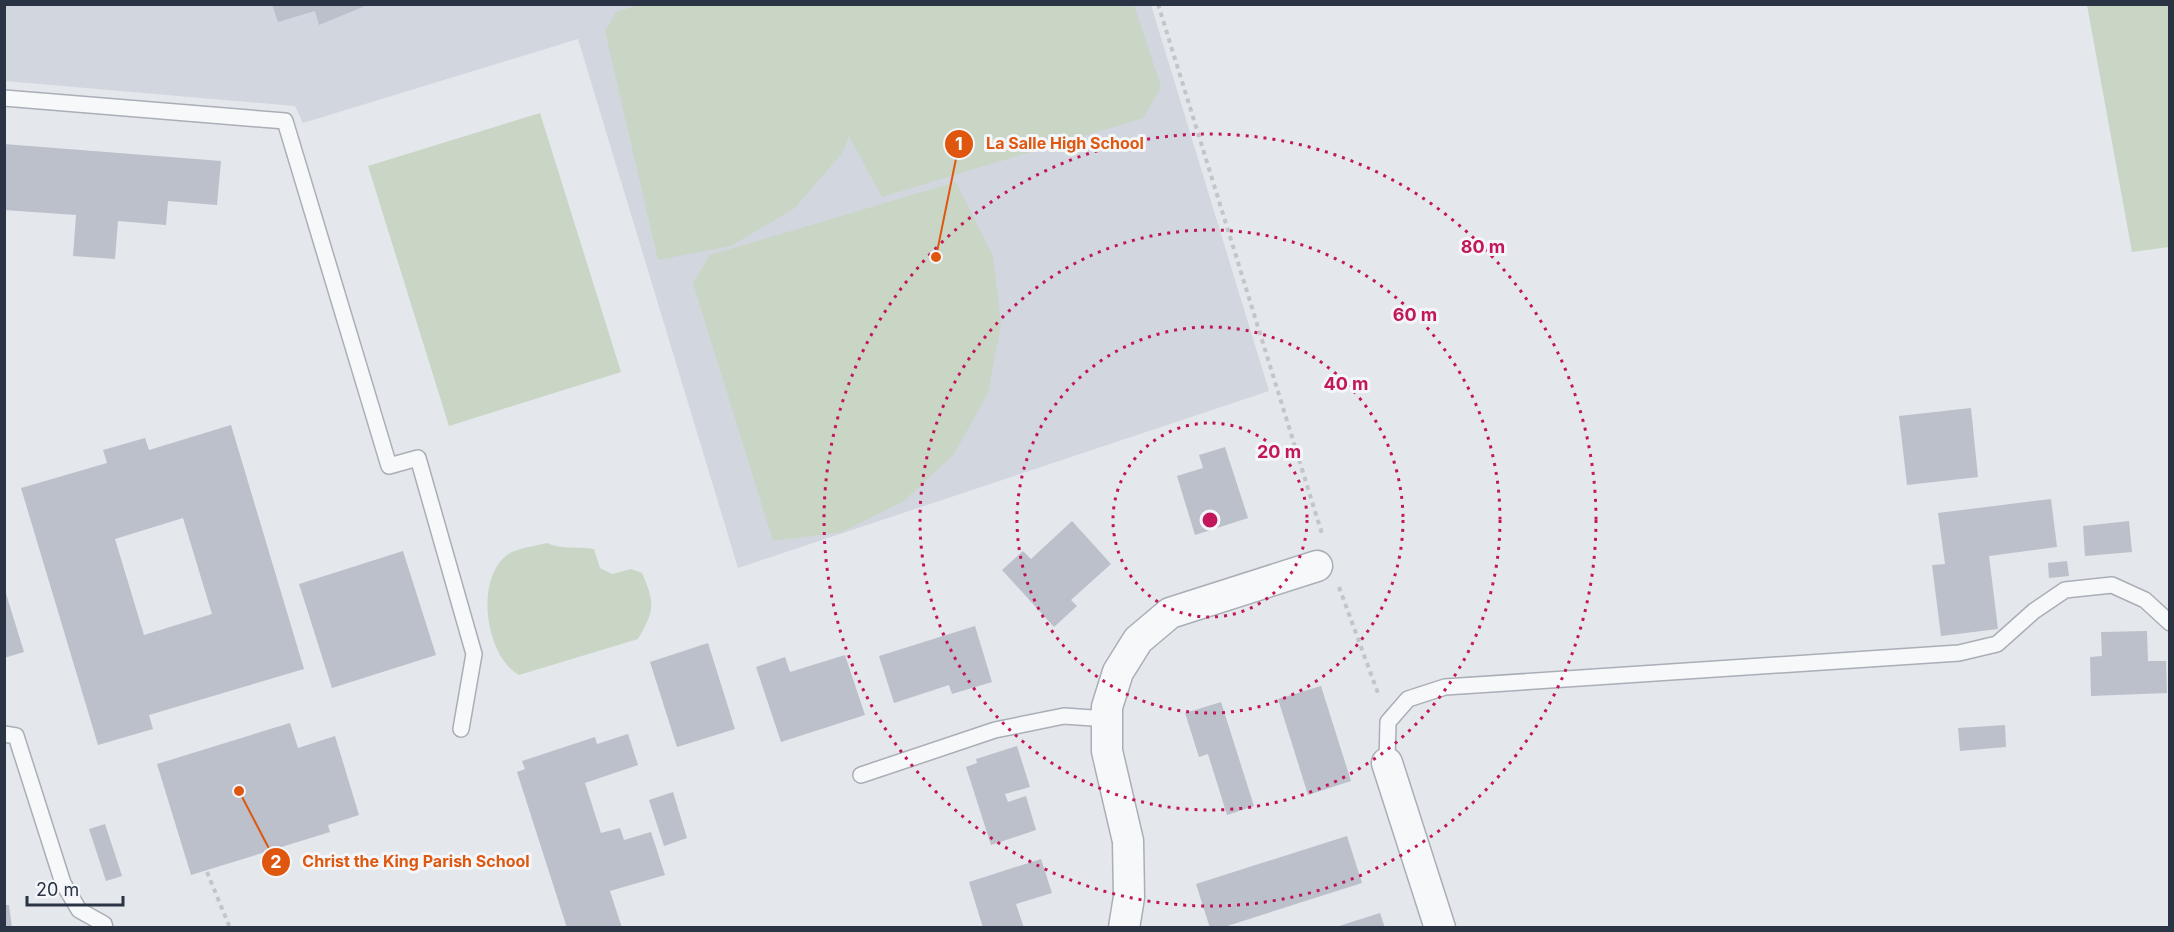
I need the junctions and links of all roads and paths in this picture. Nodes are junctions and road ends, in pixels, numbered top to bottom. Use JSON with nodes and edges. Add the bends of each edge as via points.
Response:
{"nodes":[{"id":1,"x":1158,"y":4,"type":"edge"},
{"id":2,"x":4,"y":98,"type":"edge"},
{"id":3,"x":1317,"y":566,"type":"junction"},
{"id":4,"x":2169,"y":623,"type":"edge"},
{"id":5,"x":1107,"y":719,"type":"junction"},
{"id":6,"x":1388,"y":722,"type":"junction"},
{"id":7,"x":461,"y":729,"type":"dead end"},
{"id":8,"x":4,"y":734,"type":"edge"},
{"id":9,"x":1387,"y":763,"type":"joint"},
{"id":10,"x":861,"y":775,"type":"dead end"},
{"id":11,"x":207,"y":872,"type":"dead end"},
{"id":12,"x":105,"y":927,"type":"edge"},
{"id":13,"x":230,"y":927,"type":"edge"},
{"id":14,"x":1124,"y":927,"type":"edge"},
{"id":15,"x":1440,"y":927,"type":"edge"}],
"edges":[{"from":1,"to":3,"type":"path","via":[[1325,544]]},
{"from":2,"to":7,"type":"lane","via":[[285,121],[389,466],[418,458],[474,654]]},
{"from":3,"to":5,"type":"street","via":[[1170,613],[1138,640],[1118,672]]},
{"from":3,"to":6,"type":"path","via":[[1338,585]]},
{"from":4,"to":6,"type":"lane","via":[[2145,600],[2112,585],[2065,590],[1997,644],[1959,653],[1445,687],[1408,699]]},
{"from":5,"to":10,"type":"lane","via":[[1064,716],[995,730]]},
{"from":5,"to":14,"type":"street","via":[[1107,751],[1128,841],[1129,897]]},
{"from":6,"to":9,"type":"lane"},
{"from":8,"to":12,"type":"lane","via":[[16,736],[63,883],[79,910]]},
{"from":9,"to":15,"type":"street"},
{"from":11,"to":13,"type":"path"}]}
